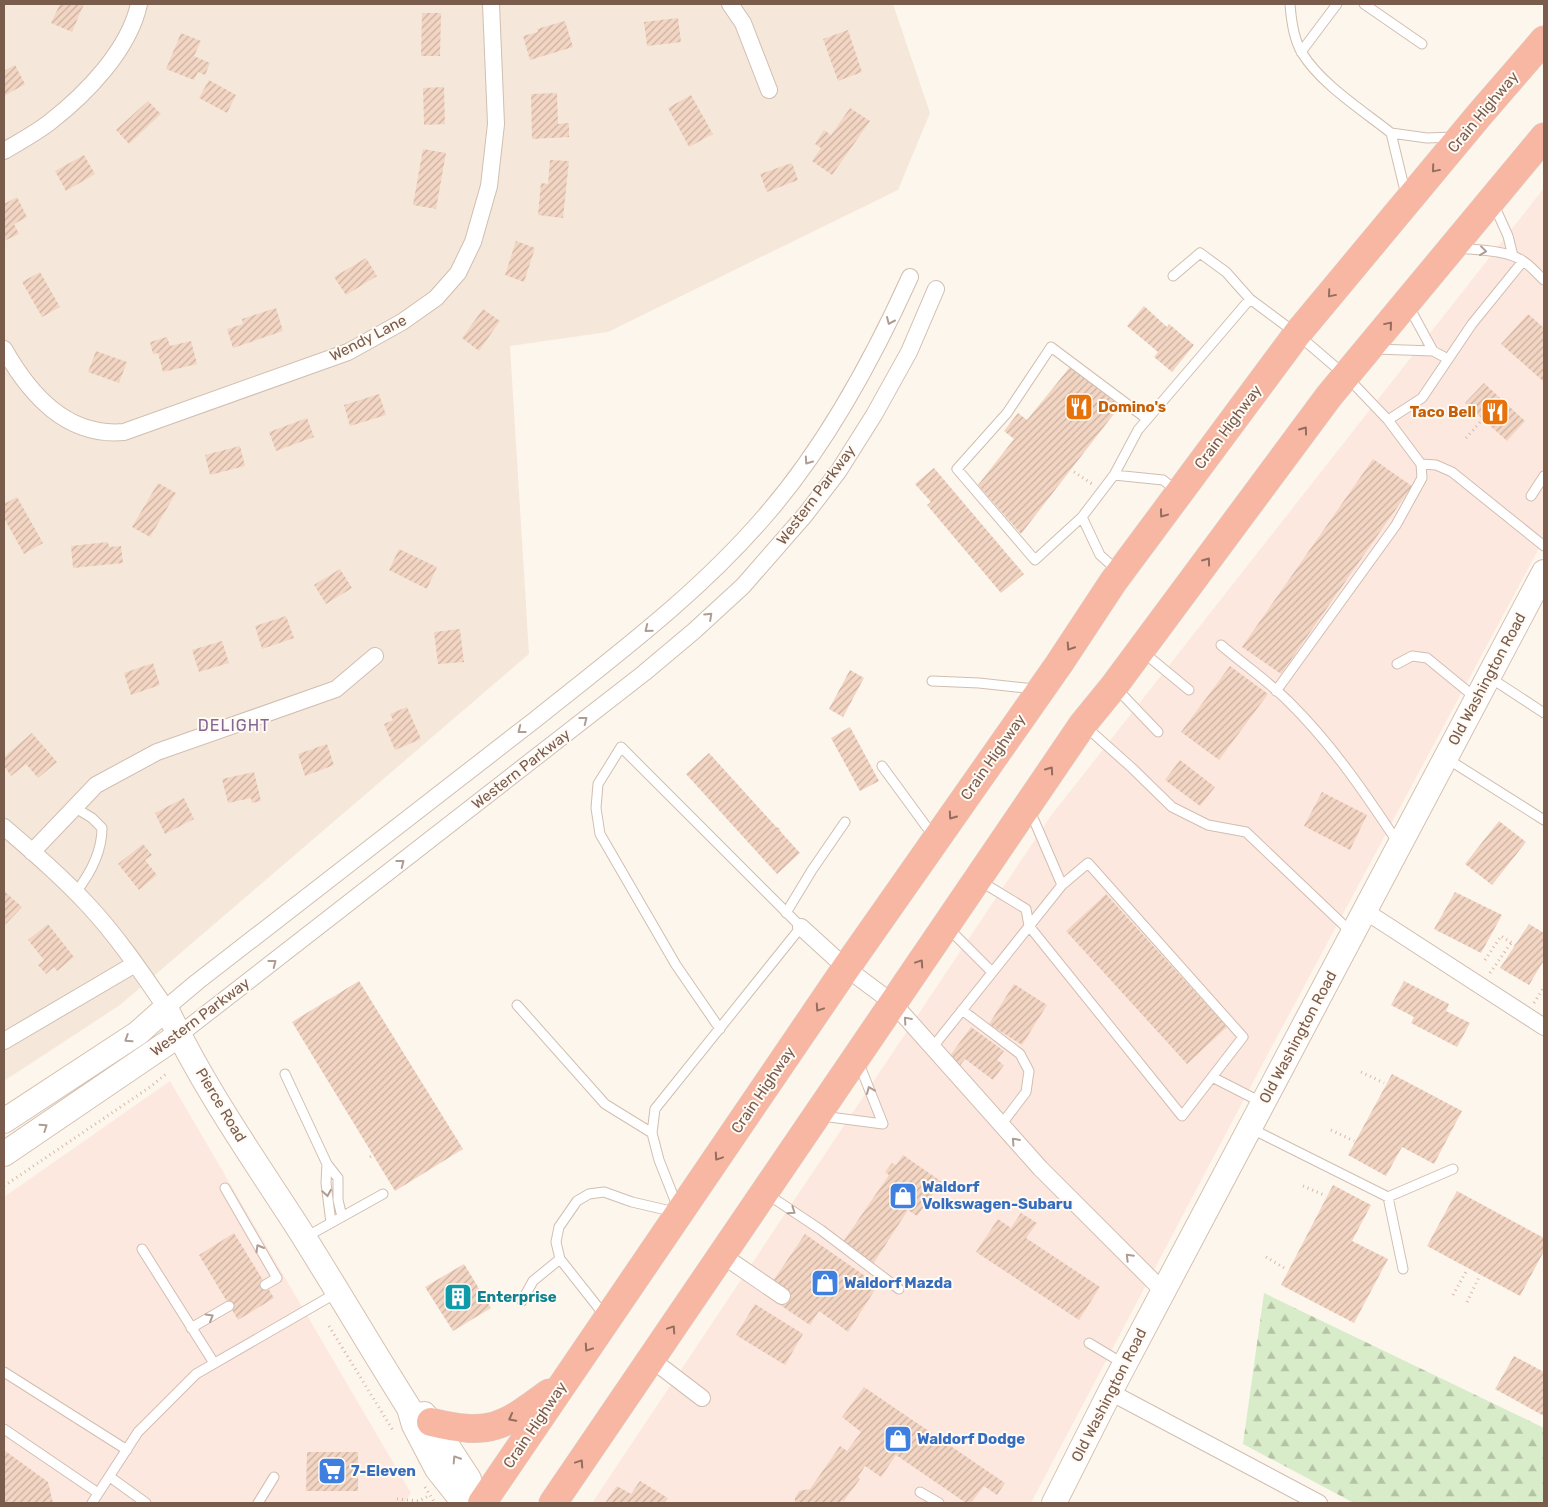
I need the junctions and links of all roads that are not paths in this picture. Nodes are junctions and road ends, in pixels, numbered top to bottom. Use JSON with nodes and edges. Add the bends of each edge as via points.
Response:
{"nodes":[{"id":1,"x":139,"y":4,"type":"edge"},
{"id":2,"x":491,"y":4,"type":"edge"},
{"id":3,"x":730,"y":4,"type":"edge"},
{"id":4,"x":1290,"y":4,"type":"edge"},
{"id":5,"x":1337,"y":4,"type":"edge"},
{"id":6,"x":1364,"y":4,"type":"edge"},
{"id":7,"x":1544,"y":40,"type":"edge"},
{"id":8,"x":1422,"y":44,"type":"dead end"},
{"id":9,"x":1301,"y":52,"type":"junction"},
{"id":10,"x":769,"y":90,"type":"dead end"},
{"id":11,"x":1391,"y":133,"type":"junction"},
{"id":12,"x":1462,"y":136,"type":"junction"},
{"id":13,"x":1537,"y":150,"type":"edge"},
{"id":14,"x":4,"y":151,"type":"edge"},
{"id":15,"x":1491,"y":200,"type":"junction"},
{"id":16,"x":1408,"y":202,"type":"junction"},
{"id":17,"x":1452,"y":248,"type":"junction"},
{"id":18,"x":1513,"y":256,"type":"junction"},
{"id":19,"x":1523,"y":261,"type":"junction"},
{"id":20,"x":1173,"y":276,"type":"dead end"},
{"id":21,"x":910,"y":277,"type":"dead end"},
{"id":22,"x":1544,"y":280,"type":"edge"},
{"id":23,"x":936,"y":289,"type":"dead end"},
{"id":24,"x":1250,"y":299,"type":"junction"},
{"id":25,"x":1407,"y":303,"type":"junction"},
{"id":26,"x":1297,"y":334,"type":"junction"},
{"id":27,"x":1369,"y":349,"type":"junction"},
{"id":28,"x":4,"y":350,"type":"edge"},
{"id":29,"x":1433,"y":351,"type":"junction"},
{"id":30,"x":1448,"y":359,"type":"junction"},
{"id":31,"x":1346,"y":376,"type":"junction"},
{"id":32,"x":1147,"y":419,"type":"junction"},
{"id":33,"x":1388,"y":420,"type":"junction"},
{"id":34,"x":1422,"y":464,"type":"junction"},
{"id":35,"x":1114,"y":475,"type":"junction"},
{"id":36,"x":1544,"y":476,"type":"edge"},
{"id":37,"x":1179,"y":493,"type":"junction"},
{"id":38,"x":1531,"y":496,"type":"dead end"},
{"id":39,"x":1082,"y":517,"type":"junction"},
{"id":40,"x":1544,"y":546,"type":"edge"},
{"id":41,"x":1119,"y":573,"type":"junction"},
{"id":42,"x":1541,"y":586,"type":"edge"},
{"id":43,"x":1221,"y":645,"type":"dead end"},
{"id":44,"x":1140,"y":650,"type":"junction"},
{"id":45,"x":375,"y":656,"type":"dead end"},
{"id":46,"x":1397,"y":664,"type":"dead end"},
{"id":47,"x":1489,"y":677,"type":"junction"},
{"id":48,"x":932,"y":681,"type":"dead end"},
{"id":49,"x":1114,"y":686,"type":"junction"},
{"id":50,"x":1041,"y":690,"type":"junction"},
{"id":51,"x":1189,"y":690,"type":"dead end"},
{"id":52,"x":1276,"y":691,"type":"junction"},
{"id":53,"x":1477,"y":699,"type":"junction"},
{"id":54,"x":1544,"y":712,"type":"edge"},
{"id":55,"x":1082,"y":724,"type":"junction"},
{"id":56,"x":1158,"y":732,"type":"dead end"},
{"id":57,"x":1446,"y":758,"type":"junction"},
{"id":58,"x":882,"y":766,"type":"dead end"},
{"id":59,"x":1027,"y":804,"type":"junction"},
{"id":60,"x":74,"y":807,"type":"junction"},
{"id":61,"x":1544,"y":820,"type":"edge"},
{"id":62,"x":845,"y":822,"type":"dead end"},
{"id":63,"x":4,"y":827,"type":"edge"},
{"id":64,"x":936,"y":839,"type":"junction"},
{"id":65,"x":1400,"y":846,"type":"junction"},
{"id":66,"x":32,"y":852,"type":"junction"},
{"id":67,"x":976,"y":879,"type":"junction"},
{"id":68,"x":1062,"y":885,"type":"junction"},
{"id":69,"x":76,"y":892,"type":"junction"},
{"id":70,"x":1365,"y":911,"type":"junction"},
{"id":71,"x":786,"y":912,"type":"junction"},
{"id":72,"x":945,"y":925,"type":"junction"},
{"id":73,"x":1029,"y":926,"type":"junction"},
{"id":74,"x":801,"y":927,"type":"junction"},
{"id":75,"x":1353,"y":934,"type":"junction"},
{"id":76,"x":135,"y":964,"type":"junction"},
{"id":77,"x":846,"y":968,"type":"junction"},
{"id":78,"x":992,"y":972,"type":"junction"},
{"id":79,"x":892,"y":1003,"type":"junction"},
{"id":80,"x":516,"y":1005,"type":"dead end"},
{"id":81,"x":166,"y":1008,"type":"junction"},
{"id":82,"x":962,"y":1010,"type":"junction"},
{"id":83,"x":1544,"y":1027,"type":"edge"},
{"id":84,"x":720,"y":1029,"type":"junction"},
{"id":85,"x":179,"y":1035,"type":"junction"},
{"id":86,"x":4,"y":1041,"type":"edge"},
{"id":87,"x":932,"y":1048,"type":"junction"},
{"id":88,"x":856,"y":1057,"type":"junction"},
{"id":89,"x":285,"y":1074,"type":"dead end"},
{"id":90,"x":1212,"y":1078,"type":"junction"},
{"id":91,"x":1263,"y":1103,"type":"junction"},
{"id":92,"x":816,"y":1116,"type":"junction"},
{"id":93,"x":4,"y":1121,"type":"edge"},
{"id":94,"x":1001,"y":1125,"type":"junction"},
{"id":95,"x":1250,"y":1127,"type":"junction"},
{"id":96,"x":652,"y":1133,"type":"junction"},
{"id":97,"x":4,"y":1154,"type":"edge"},
{"id":98,"x":327,"y":1164,"type":"junction"},
{"id":99,"x":1453,"y":1169,"type":"dead end"},
{"id":100,"x":225,"y":1188,"type":"dead end"},
{"id":101,"x":764,"y":1192,"type":"junction"},
{"id":102,"x":383,"y":1194,"type":"dead end"},
{"id":103,"x":1388,"y":1196,"type":"junction"},
{"id":104,"x":680,"y":1213,"type":"junction"},
{"id":105,"x":342,"y":1217,"type":"junction"},
{"id":106,"x":331,"y":1222,"type":"junction"},
{"id":107,"x":304,"y":1238,"type":"junction"},
{"id":108,"x":142,"y":1249,"type":"dead end"},
{"id":109,"x":722,"y":1255,"type":"junction"},
{"id":110,"x":560,"y":1259,"type":"junction"},
{"id":111,"x":1403,"y":1269,"type":"dead end"},
{"id":112,"x":265,"y":1285,"type":"dead end"},
{"id":113,"x":899,"y":1289,"type":"dead end"},
{"id":114,"x":1163,"y":1291,"type":"junction"},
{"id":115,"x":338,"y":1292,"type":"junction"},
{"id":116,"x":782,"y":1296,"type":"dead end"},
{"id":117,"x":522,"y":1301,"type":"dead end"},
{"id":118,"x":229,"y":1306,"type":"dead end"},
{"id":119,"x":607,"y":1320,"type":"junction"},
{"id":120,"x":191,"y":1328,"type":"junction"},
{"id":121,"x":1089,"y":1343,"type":"dead end"},
{"id":122,"x":651,"y":1359,"type":"junction"},
{"id":123,"x":214,"y":1364,"type":"junction"},
{"id":124,"x":1124,"y":1364,"type":"junction"},
{"id":125,"x":4,"y":1372,"type":"edge"},
{"id":126,"x":566,"y":1380,"type":"junction"},
{"id":127,"x":1110,"y":1392,"type":"junction"},
{"id":128,"x":702,"y":1398,"type":"dead end"},
{"id":129,"x":420,"y":1415,"type":"junction"},
{"id":130,"x":4,"y":1429,"type":"edge"},
{"id":131,"x":126,"y":1450,"type":"junction"},
{"id":132,"x":110,"y":1477,"type":"junction"},
{"id":133,"x":274,"y":1477,"type":"dead end"},
{"id":134,"x":920,"y":1492,"type":"dead end"},
{"id":135,"x":98,"y":1493,"type":"junction"},
{"id":136,"x":92,"y":1503,"type":"edge"},
{"id":137,"x":146,"y":1503,"type":"edge"},
{"id":138,"x":258,"y":1503,"type":"edge"},
{"id":139,"x":464,"y":1503,"type":"edge"},
{"id":140,"x":472,"y":1503,"type":"edge"},
{"id":141,"x":482,"y":1503,"type":"edge"},
{"id":142,"x":552,"y":1503,"type":"edge"},
{"id":143,"x":939,"y":1503,"type":"edge"},
{"id":144,"x":1054,"y":1503,"type":"edge"},
{"id":145,"x":1319,"y":1503,"type":"edge"}],
"edges":[{"from":1,"to":14,"type":"street","via":[[126,40],[109,65],[49,123]]},
{"from":2,"to":28,"type":"street","name":"Wendy Lane","via":[[496,124],[489,186],[473,242],[458,273],[436,298],[416,313],[348,352],[124,432],[113,433],[85,428],[55,412],[35,394]]},
{"from":3,"to":10,"type":"street","via":[[743,23]]},
{"from":4,"to":9,"type":"lane"},
{"from":5,"to":9,"type":"lane"},
{"from":6,"to":8,"type":"lane"},
{"from":7,"to":12,"type":"highway","name":"Crain Highway"},
{"from":9,"to":11,"type":"lane","via":[[1327,83]]},
{"from":11,"to":12,"type":"lane","via":[[1427,138]]},
{"from":11,"to":16,"type":"lane"},
{"from":12,"to":16,"type":"highway","name":"Crain Highway","one_way":true},
{"from":13,"to":15,"type":"highway"},
{"from":15,"to":17,"type":"highway"},
{"from":15,"to":18,"type":"lane","via":[[1508,236]]},
{"from":16,"to":26,"type":"highway","name":"Crain Highway","one_way":true},
{"from":17,"to":18,"type":"lane","one_way":true},
{"from":17,"to":25,"type":"highway"},
{"from":18,"to":19,"type":"lane"},
{"from":19,"to":22,"type":"lane"},
{"from":19,"to":30,"type":"lane"},
{"from":20,"to":24,"type":"lane","via":[[1200,253],[1226,272]]},
{"from":21,"to":81,"type":"street","name":"Western Parkway","one_way":true,"via":[[885,332],[807,462],[765,516],[689,595]]},
{"from":85,"to":23,"type":"street","name":"Western Parkway","one_way":true,"via":[[644,673],[743,586],[838,472],[909,352]]},
{"from":24,"to":26,"type":"lane"},
{"from":24,"to":32,"type":"lane"},
{"from":27,"to":25,"type":"highway","one_way":true},
{"from":25,"to":29,"type":"lane"},
{"from":26,"to":31,"type":"lane"},
{"from":26,"to":37,"type":"highway","name":"Crain Highway"},
{"from":27,"to":29,"type":"lane"},
{"from":27,"to":31,"type":"highway"},
{"from":29,"to":30,"type":"lane"},
{"from":30,"to":33,"type":"lane","via":[[1422,398]]},
{"from":31,"to":33,"type":"lane"},
{"from":44,"to":31,"type":"highway","one_way":true},
{"from":32,"to":35,"type":"lane"},
{"from":32,"to":39,"type":"lane","via":[[1051,347],[1007,413],[957,469],[1035,560]]},
{"from":33,"to":34,"type":"lane"},
{"from":34,"to":40,"type":"lane","via":[[1436,465],[1452,472]]},
{"from":34,"to":52,"type":"lane","via":[[1422,478],[1396,525]]},
{"from":35,"to":37,"type":"lane","via":[[1163,480]]},
{"from":35,"to":39,"type":"lane"},
{"from":36,"to":38,"type":"lane"},
{"from":37,"to":41,"type":"highway","name":"Crain Highway","one_way":true},
{"from":39,"to":41,"type":"lane","via":[[1100,556]]},
{"from":41,"to":50,"type":"highway","name":"Crain Highway","one_way":true},
{"from":42,"to":47,"type":"main road","name":"Old Washington Road"},
{"from":43,"to":52,"type":"lane"},
{"from":44,"to":49,"type":"highway"},
{"from":44,"to":51,"type":"lane"},
{"from":45,"to":60,"type":"street","via":[[336,689],[157,752],[96,785]]},
{"from":46,"to":53,"type":"lane","via":[[1412,656],[1427,658]]},
{"from":47,"to":53,"type":"main road","name":"Old Washington Road"},
{"from":47,"to":54,"type":"lane"},
{"from":48,"to":50,"type":"lane"},
{"from":49,"to":55,"type":"highway"},
{"from":49,"to":56,"type":"lane"},
{"from":50,"to":64,"type":"highway","name":"Crain Highway","one_way":true},
{"from":52,"to":65,"type":"lane","via":[[1324,740]]},
{"from":53,"to":57,"type":"main road","name":"Old Washington Road"},
{"from":59,"to":55,"type":"highway","one_way":true},
{"from":55,"to":75,"type":"lane","via":[[1172,807],[1208,824],[1246,832]]},
{"from":57,"to":61,"type":"lane"},
{"from":57,"to":65,"type":"main road","name":"Old Washington Road"},
{"from":58,"to":64,"type":"lane"},
{"from":59,"to":67,"type":"highway"},
{"from":59,"to":68,"type":"lane"},
{"from":60,"to":66,"type":"street"},
{"from":60,"to":69,"type":"lane","via":[[102,828],[102,842],[90,874]]},
{"from":62,"to":71,"type":"lane"},
{"from":63,"to":66,"type":"street","name":"Pierce Road"},
{"from":64,"to":77,"type":"highway","name":"Crain Highway"},
{"from":65,"to":70,"type":"main road","name":"Old Washington Road"},
{"from":66,"to":69,"type":"street","name":"Pierce Road"},
{"from":67,"to":72,"type":"highway"},
{"from":67,"to":73,"type":"lane","via":[[1026,909]]},
{"from":68,"to":73,"type":"lane"},
{"from":68,"to":90,"type":"lane","via":[[1088,863],[1243,1037]]},
{"from":69,"to":76,"type":"street","name":"Pierce Road"},
{"from":70,"to":75,"type":"main road","name":"Old Washington Road"},
{"from":70,"to":83,"type":"street"},
{"from":71,"to":74,"type":"lane"},
{"from":71,"to":84,"type":"lane","via":[[621,747],[598,784],[596,808],[600,834],[676,965]]},
{"from":72,"to":78,"type":"lane"},
{"from":79,"to":72,"type":"highway","one_way":true},
{"from":73,"to":78,"type":"lane"},
{"from":73,"to":90,"type":"lane","via":[[1182,1116]]},
{"from":74,"to":77,"type":"street"},
{"from":74,"to":84,"type":"lane"},
{"from":75,"to":91,"type":"main road","name":"Old Washington Road"},
{"from":76,"to":81,"type":"street","name":"Pierce Road"},
{"from":76,"to":86,"type":"street"},
{"from":77,"to":79,"type":"street"},
{"from":77,"to":104,"type":"highway","name":"Crain Highway","one_way":true},
{"from":78,"to":82,"type":"lane"},
{"from":87,"to":79,"type":"street","one_way":true},
{"from":79,"to":88,"type":"highway"},
{"from":80,"to":96,"type":"lane","via":[[605,1104]]},
{"from":81,"to":85,"type":"main road","name":"Pierce Road"},
{"from":81,"to":93,"type":"main road","name":"Western Parkway","one_way":true,"via":[[138,1033]]},
{"from":82,"to":87,"type":"lane"},
{"from":82,"to":94,"type":"lane","via":[[1020,1054],[1029,1071],[1026,1092]]},
{"from":84,"to":96,"type":"lane","via":[[655,1109]]},
{"from":97,"to":85,"type":"main road","name":"Western Parkway","one_way":true},
{"from":85,"to":107,"type":"main road","name":"Pierce Road","via":[[226,1117]]},
{"from":87,"to":94,"type":"street"},
{"from":88,"to":92,"type":"highway"},
{"from":92,"to":88,"type":"lane","one_way":true,"via":[[883,1124]]},
{"from":89,"to":98,"type":"lane"},
{"from":90,"to":91,"type":"lane"},
{"from":91,"to":95,"type":"main road","name":"Old Washington Road"},
{"from":92,"to":101,"type":"highway"},
{"from":114,"to":94,"type":"street","one_way":true},
{"from":95,"to":103,"type":"lane"},
{"from":95,"to":114,"type":"main road","name":"Old Washington Road"},
{"from":96,"to":104,"type":"lane"},
{"from":98,"to":105,"type":"lane","via":[[338,1178]]},
{"from":98,"to":106,"type":"lane","one_way":true},
{"from":99,"to":103,"type":"lane"},
{"from":112,"to":100,"type":"lane","one_way":true,"via":[[277,1278]]},
{"from":101,"to":109,"type":"highway"},
{"from":101,"to":113,"type":"lane","one_way":true},
{"from":102,"to":105,"type":"lane"},
{"from":103,"to":111,"type":"lane"},
{"from":104,"to":110,"type":"lane","via":[[604,1192],[589,1194],[577,1200],[559,1227],[556,1242]]},
{"from":104,"to":119,"type":"highway","name":"Crain Highway"},
{"from":105,"to":106,"type":"lane"},
{"from":106,"to":107,"type":"lane"},
{"from":107,"to":115,"type":"main road","name":"Pierce Road"},
{"from":108,"to":120,"type":"lane"},
{"from":109,"to":116,"type":"street"},
{"from":122,"to":109,"type":"highway","one_way":true},
{"from":110,"to":117,"type":"lane","via":[[533,1281]]},
{"from":110,"to":119,"type":"lane"},
{"from":114,"to":124,"type":"main road","name":"Old Washington Road"},
{"from":115,"to":123,"type":"lane"},
{"from":115,"to":129,"type":"main road","name":"Pierce Road"},
{"from":120,"to":118,"type":"lane","one_way":true},
{"from":119,"to":126,"type":"highway","name":"Crain Highway","one_way":true},
{"from":120,"to":123,"type":"lane"},
{"from":121,"to":124,"type":"lane"},
{"from":122,"to":128,"type":"street"},
{"from":142,"to":122,"type":"highway","one_way":true},
{"from":123,"to":131,"type":"lane","via":[[196,1374],[173,1396],[138,1432]]},
{"from":124,"to":127,"type":"main road","name":"Old Washington Road"},
{"from":125,"to":131,"type":"lane"},
{"from":126,"to":129,"type":"highway","one_way":true,"via":[[522,1413],[486,1429],[466,1429]]},
{"from":126,"to":141,"type":"highway","name":"Crain Highway"},
{"from":127,"to":144,"type":"main road","name":"Old Washington Road"},
{"from":127,"to":145,"type":"street"},
{"from":129,"to":139,"type":"main road","name":"Pierce Road","via":[[414,1425],[436,1469]]},
{"from":140,"to":129,"type":"main road","name":"Pierce Road","one_way":true,"via":[[469,1479]]},
{"from":130,"to":135,"type":"lane"},
{"from":131,"to":132,"type":"lane"},
{"from":132,"to":135,"type":"lane"},
{"from":132,"to":137,"type":"lane"},
{"from":133,"to":138,"type":"lane"},
{"from":134,"to":143,"type":"lane"},
{"from":135,"to":136,"type":"lane"}]}
